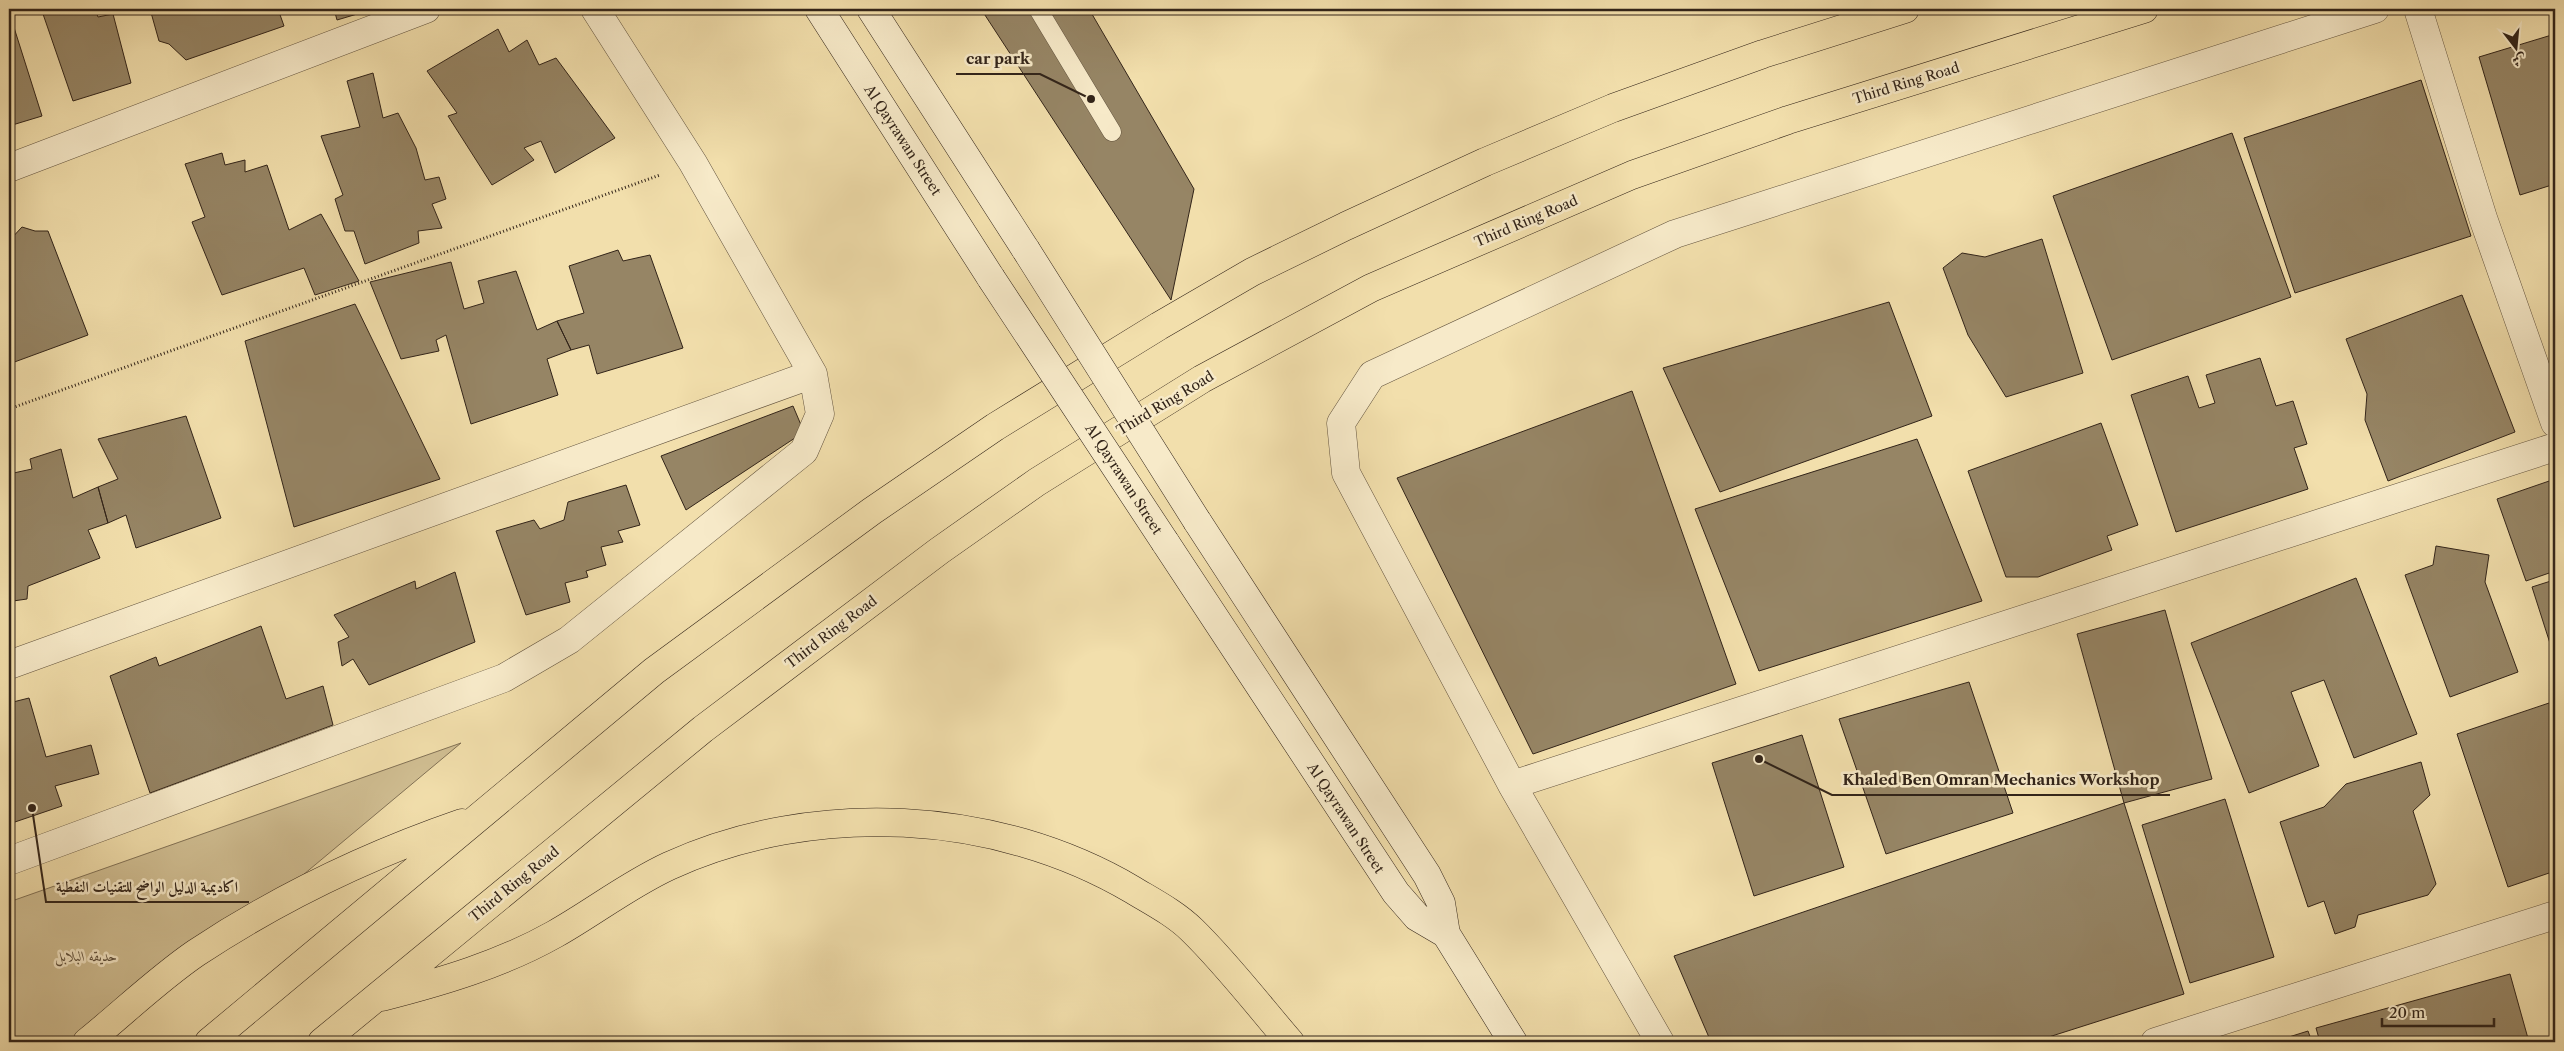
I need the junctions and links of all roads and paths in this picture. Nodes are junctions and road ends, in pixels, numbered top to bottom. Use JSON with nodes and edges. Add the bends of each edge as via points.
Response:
{"nodes":[{"id":1,"x":426,"y":9,"type":"edge"},
{"id":2,"x":595,"y":9,"type":"edge"},
{"id":3,"x":819,"y":9,"type":"edge"},
{"id":4,"x":872,"y":9,"type":"edge"},
{"id":5,"x":1038,"y":9,"type":"edge"},
{"id":6,"x":1905,"y":9,"type":"edge"},
{"id":7,"x":2144,"y":9,"type":"edge"},
{"id":8,"x":2375,"y":9,"type":"edge"},
{"id":9,"x":2418,"y":9,"type":"edge"},
{"id":10,"x":1112,"y":132,"type":"dead end"},
{"id":11,"x":693,"y":163,"type":"junction"},
{"id":12,"x":9,"y":168,"type":"edge"},
{"id":13,"x":813,"y":374,"type":"junction"},
{"id":14,"x":9,"y":410,"type":"edge"},
{"id":15,"x":2555,"y":423,"type":"edge"},
{"id":16,"x":2555,"y":447,"type":"edge"},
{"id":17,"x":9,"y":665,"type":"edge"},
{"id":18,"x":1512,"y":784,"type":"junction"},
{"id":19,"x":480,"y":816,"type":"junction"},
{"id":20,"x":9,"y":860,"type":"edge"},
{"id":21,"x":2555,"y":915,"type":"edge"},
{"id":22,"x":1446,"y":934,"type":"junction"},
{"id":23,"x":373,"y":1000,"type":"junction"},
{"id":24,"x":87,"y":1042,"type":"edge"},
{"id":25,"x":209,"y":1042,"type":"edge"},
{"id":26,"x":322,"y":1042,"type":"edge"},
{"id":27,"x":1290,"y":1042,"type":"edge"},
{"id":28,"x":1513,"y":1042,"type":"edge"},
{"id":29,"x":1660,"y":1042,"type":"edge"},
{"id":30,"x":2155,"y":1042,"type":"edge"}],
"edges":[{"from":1,"to":12,"type":"street"},
{"from":2,"to":11,"type":"street"},
{"from":3,"to":22,"type":"street","name":"Al Qayrawan Street","bridge":true,"via":[[1396,893],[1417,917]]},
{"from":4,"to":22,"type":"street","name":"Al Qayrawan Street","bridge":true,"via":[[1197,521],[1428,875],[1441,903]]},
{"from":5,"to":10,"type":"lane"},
{"from":6,"to":19,"type":"highway","via":[[1763,54],[1613,108],[1477,166],[1252,272],[995,427],[872,511],[654,671]]},
{"from":7,"to":23,"type":"highway","name":"Third Ring Road","via":[[1788,120],[1632,176],[1372,288],[1202,379],[1036,482],[923,563],[703,729]]},
{"from":8,"to":18,"type":"street","via":[[1675,234],[1372,375],[1341,423],[1346,473]]},
{"from":9,"to":15,"type":"street","via":[[2483,218]]},
{"from":11,"to":13,"type":"street"},
{"from":11,"to":14,"type":"path"},
{"from":13,"to":17,"type":"street"},
{"from":13,"to":20,"type":"street","via":[[820,414],[804,451],[569,640],[504,678]]},
{"from":16,"to":18,"type":"street"},
{"from":18,"to":29,"type":"street"},
{"from":19,"to":24,"type":"highway","via":[[360,862],[247,921],[194,954]]},
{"from":19,"to":25,"type":"highway"},
{"from":21,"to":30,"type":"street"},
{"from":22,"to":28,"type":"street","name":"Al Qayrawan Street"},
{"from":23,"to":26,"type":"highway","name":"Third Ring Road"},
{"from":23,"to":27,"type":"highway","via":[[431,985],[522,950],[555,934],[624,888],[670,865],[720,847],[768,834],[818,826],[910,824],[952,827],[1036,846],[1118,881],[1192,929]]}]}
